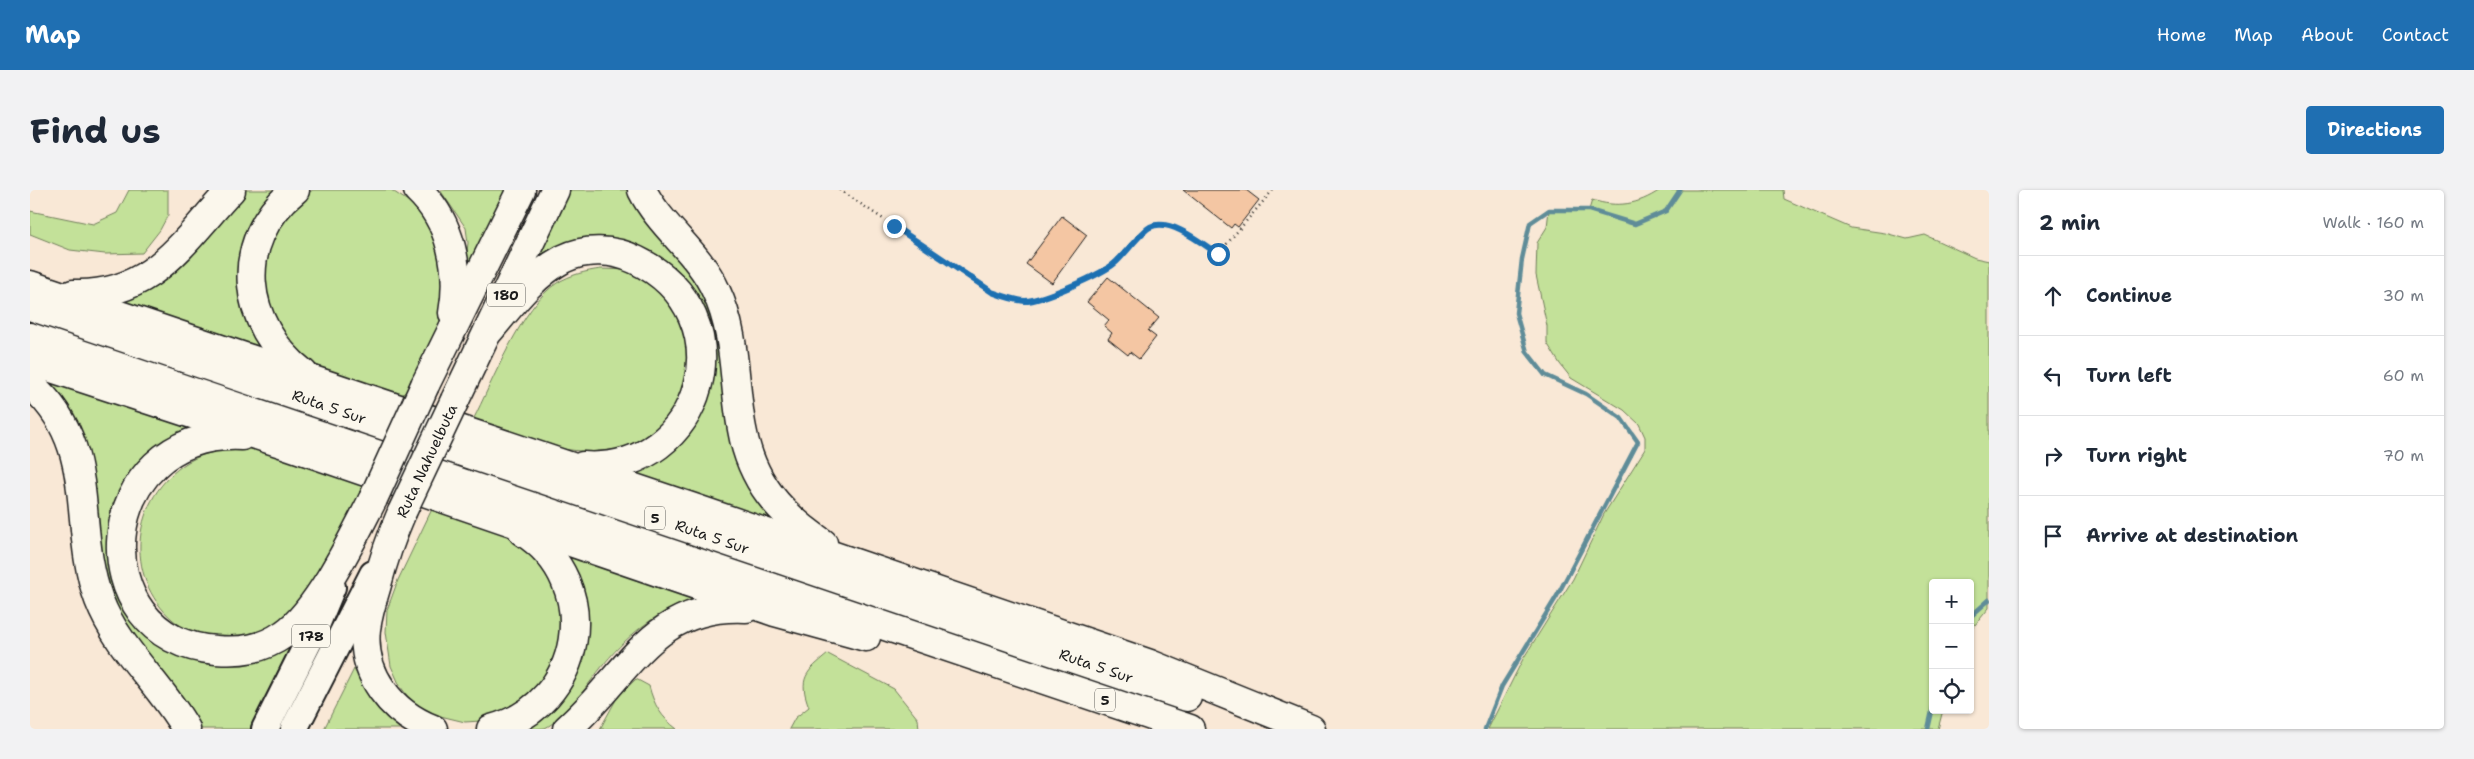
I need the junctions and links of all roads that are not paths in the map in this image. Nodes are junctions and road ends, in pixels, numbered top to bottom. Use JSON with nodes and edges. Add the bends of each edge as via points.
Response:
{"nodes":[{"id":1,"x":231,"y":190,"type":"edge"},
{"id":2,"x":295,"y":190,"type":"edge"},
{"id":3,"x":418,"y":190,"type":"edge"},
{"id":4,"x":521,"y":190,"type":"edge"},
{"id":5,"x":555,"y":190,"type":"edge"},
{"id":6,"x":642,"y":190,"type":"edge"},
{"id":7,"x":35,"y":294,"type":"edge"},
{"id":8,"x":489,"y":330,"type":"junction"},
{"id":9,"x":450,"y":334,"type":"junction"},
{"id":10,"x":30,"y":337,"type":"edge"},
{"id":11,"x":30,"y":361,"type":"edge"},
{"id":12,"x":315,"y":380,"type":"junction"},
{"id":13,"x":30,"y":384,"type":"edge"},
{"id":14,"x":287,"y":445,"type":"junction"},
{"id":15,"x":568,"y":466,"type":"junction"},
{"id":16,"x":372,"y":499,"type":"joint"},
{"id":17,"x":402,"y":512,"type":"joint"},
{"id":18,"x":491,"y":514,"type":"junction"},
{"id":19,"x":352,"y":540,"type":"junction"},
{"id":20,"x":388,"y":545,"type":"junction"},
{"id":21,"x":861,"y":564,"type":"junction"},
{"id":22,"x":775,"y":612,"type":"junction"},
{"id":23,"x":1020,"y":671,"type":"junction"},
{"id":24,"x":186,"y":729,"type":"edge"},
{"id":25,"x":265,"y":729,"type":"edge"},
{"id":26,"x":294,"y":729,"type":"edge"},
{"id":27,"x":433,"y":729,"type":"edge"},
{"id":28,"x":491,"y":729,"type":"edge"},
{"id":29,"x":568,"y":729,"type":"edge"},
{"id":30,"x":1190,"y":729,"type":"edge"},
{"id":31,"x":1281,"y":729,"type":"edge"},
{"id":32,"x":1311,"y":729,"type":"edge"}],
"edges":[{"from":1,"to":7,"type":"highway","via":[[166,262],[131,285],[89,294]]},
{"from":2,"to":12,"type":"highway","via":[[278,206],[262,230],[253,256],[251,284],[258,313],[272,341],[291,363]]},
{"from":3,"to":9,"type":"highway","via":[[439,218],[454,257],[456,292]]},
{"from":4,"to":9,"type":"highway","number":"180"},
{"from":5,"to":8,"type":"highway","name":"Ruta Nahuelbuta","number":"180"},
{"from":6,"to":21,"type":"highway","via":[[705,270],[716,291],[731,336],[742,429],[758,476],[778,506],[807,532]]},
{"from":7,"to":12,"type":"highway"},
{"from":7,"to":31,"type":"highway","name":"Ruta 5 Sur","number":"5"},
{"from":8,"to":15,"type":"highway","via":[[544,271],[579,252],[612,252],[645,265],[661,275],[690,308],[700,338],[700,374],[696,392],[679,422],[658,446],[643,454],[619,463]]},
{"from":8,"to":17,"type":"highway","name":"Ruta Nahuelbuta","number":"180","bridge":true},
{"from":9,"to":16,"type":"highway","number":"180","bridge":true},
{"from":10,"to":23,"type":"highway","name":"Ruta 5 Sur","number":"5"},
{"from":11,"to":14,"type":"highway"},
{"from":12,"to":15,"type":"highway"},
{"from":13,"to":24,"type":"highway","via":[[47,401],[76,453],[93,580],[108,619],[128,653]]},
{"from":14,"to":18,"type":"highway"},
{"from":14,"to":19,"type":"highway","via":[[248,436],[213,437],[186,443],[151,468],[132,493],[121,534],[125,580],[138,606],[154,626],[190,645],[229,651],[258,648],[285,634],[301,619]]},
{"from":15,"to":21,"type":"highway"},
{"from":16,"to":19,"type":"highway","number":"178"},
{"from":17,"to":20,"type":"highway","name":"Ruta Nahuelbuta","number":"178"},
{"from":18,"to":22,"type":"highway"},
{"from":18,"to":28,"type":"highway","via":[[531,537],[558,564],[571,593],[575,622],[568,658],[553,690],[528,714]]},
{"from":19,"to":25,"type":"main road","number":"178","via":[[312,635]]},
{"from":20,"to":26,"type":"main road","name":"Ruta Nahuelbuta","number":"178"},
{"from":20,"to":27,"type":"highway","via":[[368,619],[367,655],[377,683],[390,701],[408,718]]},
{"from":21,"to":32,"type":"highway","via":[[1150,664]]},
{"from":22,"to":23,"type":"highway","via":[[917,650]]},
{"from":22,"to":29,"type":"highway","via":[[744,608],[713,610],[670,625],[648,642]]},
{"from":23,"to":30,"type":"highway","name":"Ruta 5 Sur","number":"5"}]}
